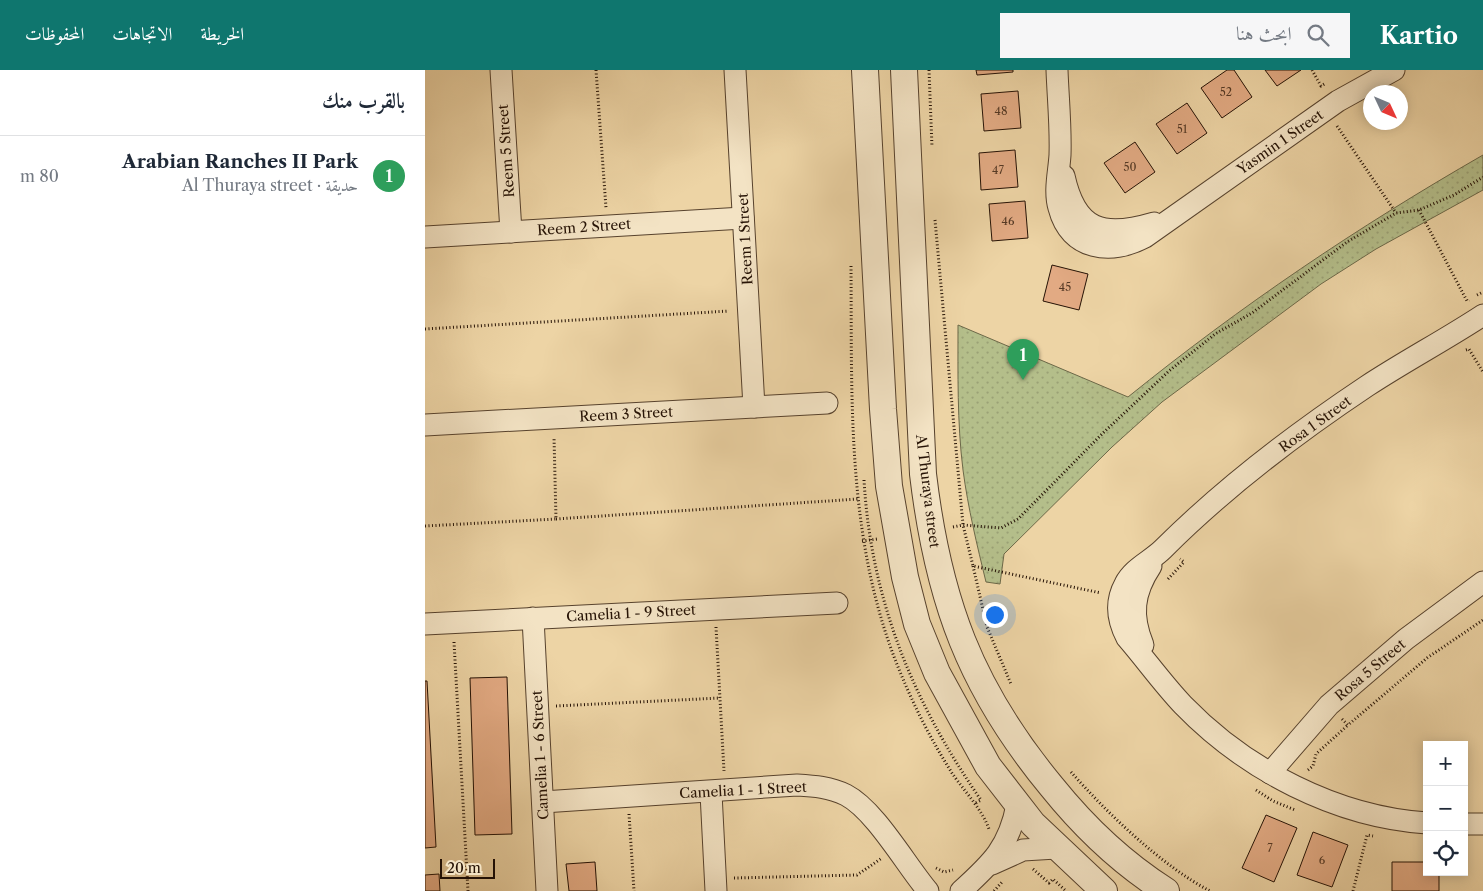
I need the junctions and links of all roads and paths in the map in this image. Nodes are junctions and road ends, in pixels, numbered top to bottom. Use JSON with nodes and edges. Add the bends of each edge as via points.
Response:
{"nodes":[{"id":1,"x":501,"y":70,"type":"edge"},
{"id":2,"x":596,"y":70,"type":"edge"},
{"id":3,"x":735,"y":70,"type":"edge"},
{"id":4,"x":865,"y":70,"type":"edge"},
{"id":5,"x":904,"y":70,"type":"edge"},
{"id":6,"x":929,"y":70,"type":"edge"},
{"id":7,"x":1057,"y":70,"type":"edge"},
{"id":8,"x":1393,"y":70,"type":"edge"},
{"id":9,"x":1338,"y":101,"type":"junction"},
{"id":10,"x":932,"y":156,"type":"dead end"},
{"id":11,"x":1483,"y":177,"type":"edge"},
{"id":12,"x":1419,"y":210,"type":"junction"},
{"id":13,"x":935,"y":214,"type":"dead end"},
{"id":14,"x":1396,"y":214,"type":"junction"},
{"id":15,"x":743,"y":218,"type":"junction"},
{"id":16,"x":608,"y":226,"type":"junction"},
{"id":17,"x":511,"y":232,"type":"junction"},
{"id":18,"x":425,"y":237,"type":"edge"},
{"id":19,"x":851,"y":265,"type":"dead end"},
{"id":20,"x":1483,"y":292,"type":"edge"},
{"id":21,"x":749,"y":310,"type":"junction"},
{"id":22,"x":1483,"y":315,"type":"edge"},
{"id":23,"x":425,"y":329,"type":"edge"},
{"id":24,"x":1450,"y":337,"type":"junction"},
{"id":25,"x":1483,"y":372,"type":"edge"},
{"id":26,"x":827,"y":403,"type":"dead end"},
{"id":27,"x":754,"y":407,"type":"junction"},
{"id":28,"x":530,"y":420,"type":"junction"},
{"id":29,"x":425,"y":426,"type":"edge"},
{"id":30,"x":858,"y":499,"type":"junction"},
{"id":31,"x":556,"y":519,"type":"junction"},
{"id":32,"x":963,"y":525,"type":"junction"},
{"id":33,"x":425,"y":526,"type":"edge"},
{"id":34,"x":930,"y":531,"type":"junction"},
{"id":35,"x":898,"y":536,"type":"junction"},
{"id":36,"x":862,"y":541,"type":"junction"},
{"id":37,"x":1161,"y":551,"type":"junction"},
{"id":38,"x":973,"y":566,"type":"junction"},
{"id":39,"x":1483,"y":582,"type":"edge"},
{"id":40,"x":1124,"y":585,"type":"junction"},
{"id":41,"x":837,"y":603,"type":"dead end"},
{"id":42,"x":715,"y":609,"type":"junction"},
{"id":43,"x":533,"y":618,"type":"junction"},
{"id":44,"x":1483,"y":620,"type":"edge"},
{"id":45,"x":453,"y":622,"type":"junction"},
{"id":46,"x":425,"y":624,"type":"edge"},
{"id":47,"x":1151,"y":664,"type":"junction"},
{"id":48,"x":1011,"y":685,"type":"dead end"},
{"id":49,"x":720,"y":698,"type":"junction"},
{"id":50,"x":1329,"y":705,"type":"junction"},
{"id":51,"x":537,"y":707,"type":"junction"},
{"id":52,"x":1348,"y":725,"type":"junction"},
{"id":53,"x":1066,"y":766,"type":"dead end"},
{"id":54,"x":1270,"y":773,"type":"junction"},
{"id":55,"x":1289,"y":784,"type":"junction"},
{"id":56,"x":718,"y":792,"type":"junction"},
{"id":57,"x":628,"y":796,"type":"junction"},
{"id":58,"x":543,"y":802,"type":"junction"},
{"id":59,"x":1017,"y":805,"type":"junction"},
{"id":60,"x":1423,"y":822,"type":"edge"},
{"id":61,"x":1468,"y":824,"type":"edge"},
{"id":62,"x":1483,"y":824,"type":"edge"},
{"id":63,"x":990,"y":830,"type":"dead end"},
{"id":64,"x":1376,"y":837,"type":"dead end"},
{"id":65,"x":1056,"y":848,"type":"junction"},
{"id":66,"x":960,"y":865,"type":"dead end"},
{"id":67,"x":908,"y":867,"type":"junction"},
{"id":68,"x":1029,"y":868,"type":"dead end"},
{"id":69,"x":999,"y":871,"type":"junction"},
{"id":70,"x":716,"y":885,"type":"edge"},
{"id":71,"x":468,"y":891,"type":"edge"},
{"id":72,"x":547,"y":891,"type":"edge"},
{"id":73,"x":634,"y":891,"type":"edge"},
{"id":74,"x":928,"y":891,"type":"edge"},
{"id":75,"x":961,"y":891,"type":"edge"},
{"id":76,"x":994,"y":891,"type":"edge"},
{"id":77,"x":1066,"y":891,"type":"edge"},
{"id":78,"x":1104,"y":891,"type":"edge"},
{"id":79,"x":1166,"y":891,"type":"edge"},
{"id":80,"x":1210,"y":891,"type":"edge"},
{"id":81,"x":1353,"y":891,"type":"edge"}],
"edges":[{"from":1,"to":17,"type":"street","name":"Reem 5 Street"},
{"from":2,"to":16,"type":"path"},
{"from":3,"to":15,"type":"street","name":"Reem 1 Street"},
{"from":4,"to":35,"type":"street","via":[[883,409],[889,486]]},
{"from":5,"to":34,"type":"street","name":"Al Thuraya street","via":[[919,406]]},
{"from":6,"to":10,"type":"path"},
{"from":7,"to":9,"type":"street","name":"Yasmin 1 Street","via":[[1060,154],[1069,194],[1078,212],[1093,226],[1112,232],[1169,219]]},
{"from":8,"to":9,"type":"street","name":"Yasmin 1 Street"},
{"from":9,"to":14,"type":"path","via":[[1348,120],[1336,127]]},
{"from":11,"to":12,"type":"path"},
{"from":12,"to":14,"type":"path"},
{"from":12,"to":20,"type":"path","via":[[1467,301]]},
{"from":13,"to":32,"type":"path"},
{"from":14,"to":32,"type":"path","via":[[1347,242],[1285,290],[1207,340],[1103,433],[1019,519],[1001,528]]},
{"from":15,"to":16,"type":"street","name":"Reem 2 Street"},
{"from":15,"to":21,"type":"street","name":"Reem 1 Street"},
{"from":16,"to":17,"type":"street","name":"Reem 2 Street"},
{"from":17,"to":18,"type":"street","name":"Reem 2 Street"},
{"from":19,"to":30,"type":"path","via":[[852,412]]},
{"from":21,"to":23,"type":"path"},
{"from":21,"to":27,"type":"street","name":"Reem 1 Street"},
{"from":22,"to":24,"type":"street","name":"Rosa 1 Street"},
{"from":24,"to":25,"type":"path","via":[[1459,352],[1469,349]]},
{"from":24,"to":37,"type":"street","name":"Rosa 1 Street","via":[[1366,387],[1311,426],[1197,515]]},
{"from":26,"to":27,"type":"street","name":"Reem 3 Street"},
{"from":27,"to":28,"type":"street","name":"Reem 3 Street"},
{"from":28,"to":29,"type":"street","name":"Reem 3 Street"},
{"from":28,"to":31,"type":"path","via":[[531,436],[554,436]]},
{"from":30,"to":31,"type":"path"},
{"from":30,"to":36,"type":"path"},
{"from":31,"to":33,"type":"path"},
{"from":32,"to":34,"type":"path"},
{"from":32,"to":38,"type":"path"},
{"from":34,"to":79,"type":"street","name":"Al Thuraya street","via":[[957,630],[979,682],[1002,722],[1070,810],[1119,858]]},
{"from":35,"to":36,"type":"path"},
{"from":35,"to":59,"type":"street","via":[[917,624],[937,673],[988,766]]},
{"from":36,"to":63,"type":"path","via":[[879,609],[908,690],[942,757]]},
{"from":37,"to":40,"type":"street","name":"Rosa 1 Street","via":[[1130,575]]},
{"from":37,"to":47,"type":"street","name":"Rosa 1 Street","via":[[1140,583],[1134,608],[1138,634]]},
{"from":38,"to":40,"type":"path","via":[[1107,594],[1113,580]]},
{"from":38,"to":48,"type":"path","via":[[987,627]]},
{"from":39,"to":50,"type":"street","name":"Rosa 5 Street","via":[[1406,640]]},
{"from":40,"to":47,"type":"street","name":"Rosa 1 Street","via":[[1118,606],[1122,628]]},
{"from":41,"to":42,"type":"street","name":"Camelia 1 - 9 Street"},
{"from":42,"to":43,"type":"street","name":"Camelia 1 - 9 Street"},
{"from":42,"to":49,"type":"path"},
{"from":43,"to":45,"type":"street","name":"Camelia 1 - 9 Street"},
{"from":43,"to":51,"type":"street","name":"Camelia 1 - 6 Street"},
{"from":44,"to":52,"type":"path","via":[[1427,658]]},
{"from":45,"to":46,"type":"street","name":"Camelia 1 - 9 Street"},
{"from":45,"to":71,"type":"path"},
{"from":47,"to":54,"type":"street","name":"Rosa 1 Street","via":[[1172,692],[1199,719]]},
{"from":49,"to":51,"type":"path"},
{"from":49,"to":56,"type":"path"},
{"from":50,"to":52,"type":"path"},
{"from":50,"to":54,"type":"street","name":"Rosa 5 Street"},
{"from":51,"to":58,"type":"street","name":"Camelia 1 - 6 Street"},
{"from":52,"to":55,"type":"path","via":[[1316,754],[1313,766]]},
{"from":53,"to":80,"type":"path","via":[[1140,840]]},
{"from":54,"to":55,"type":"street","name":"Rosa 1 Street"},
{"from":55,"to":60,"type":"street","name":"Rosa 1 Street","via":[[1367,813]]},
{"from":56,"to":57,"type":"street","name":"Camelia 1 - 1 Street"},
{"from":56,"to":67,"type":"street","name":"Camelia 1 - 1 Street","via":[[797,785],[822,787],[846,795],[866,810]]},
{"from":56,"to":70,"type":"street"},
{"from":57,"to":58,"type":"street","name":"Camelia 1 - 1 Street"},
{"from":57,"to":73,"type":"path"},
{"from":58,"to":72,"type":"street","name":"Camelia 1 - 6 Street"},
{"from":59,"to":65,"type":"street"},
{"from":59,"to":69,"type":"street"},
{"from":61,"to":62,"type":"street"},
{"from":64,"to":81,"type":"path","via":[[1367,835]]},
{"from":65,"to":69,"type":"street","via":[[1023,850]]},
{"from":65,"to":78,"type":"street"},
{"from":66,"to":67,"type":"path","via":[[944,872],[924,854]]},
{"from":67,"to":70,"type":"path","via":[[899,874],[885,856],[857,875]]},
{"from":67,"to":74,"type":"street","name":"Camelia 1 - 1 Street"},
{"from":68,"to":77,"type":"path","via":[[1049,883],[1053,879]]},
{"from":69,"to":75,"type":"street"},
{"from":69,"to":76,"type":"path"}]}
